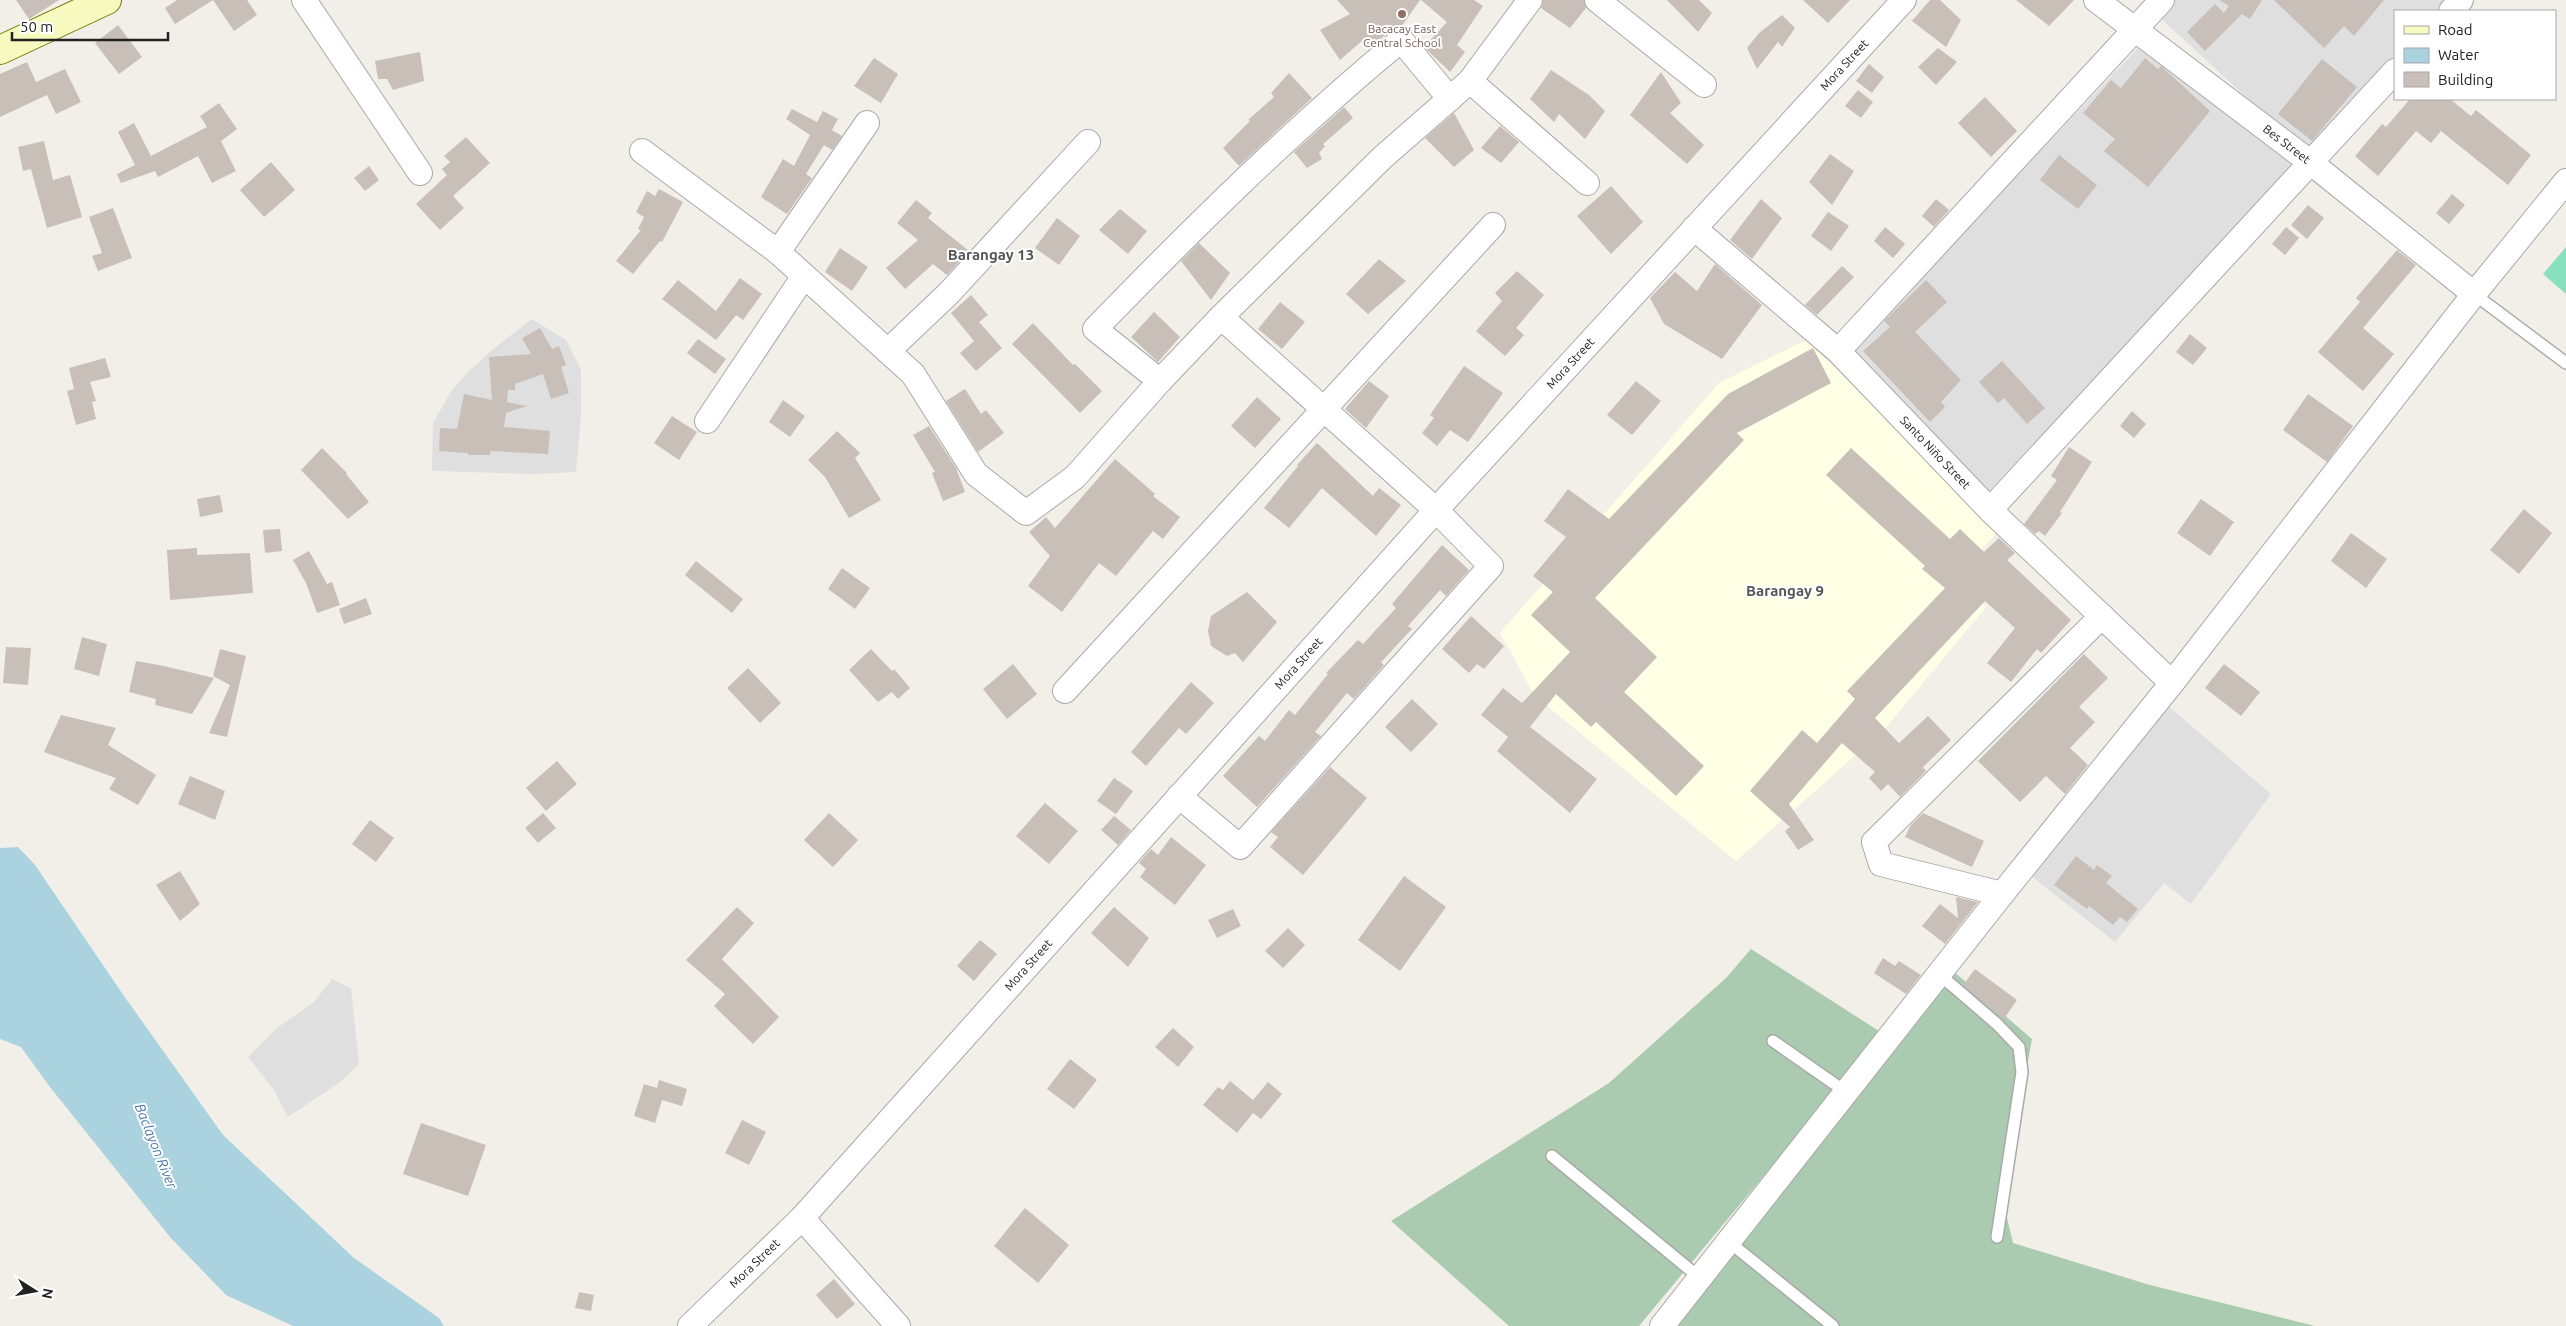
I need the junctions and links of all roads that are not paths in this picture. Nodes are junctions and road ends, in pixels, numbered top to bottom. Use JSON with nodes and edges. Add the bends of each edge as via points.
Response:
{"nodes":[{"id":1,"x":107,"y":0,"type":"edge"},
{"id":2,"x":304,"y":0,"type":"edge"},
{"id":3,"x":1530,"y":0,"type":"edge"},
{"id":4,"x":1597,"y":0,"type":"edge"},
{"id":5,"x":1904,"y":0,"type":"edge"},
{"id":6,"x":2096,"y":0,"type":"edge"},
{"id":7,"x":2162,"y":0,"type":"edge"},
{"id":8,"x":2461,"y":0,"type":"edge"},
{"id":9,"x":2452,"y":10,"type":"edge"},
{"id":10,"x":2135,"y":31,"type":"junction"},
{"id":11,"x":0,"y":50,"type":"edge"},
{"id":12,"x":2394,"y":73,"type":"edge"},
{"id":13,"x":1470,"y":81,"type":"junction"},
{"id":14,"x":1704,"y":85,"type":"dead end"},
{"id":15,"x":1450,"y":99,"type":"junction"},
{"id":16,"x":867,"y":123,"type":"dead end"},
{"id":17,"x":1088,"y":142,"type":"dead end"},
{"id":18,"x":642,"y":151,"type":"dead end"},
{"id":19,"x":2310,"y":162,"type":"junction"},
{"id":20,"x":420,"y":173,"type":"dead end"},
{"id":21,"x":2566,"y":181,"type":"edge"},
{"id":22,"x":1587,"y":183,"type":"dead end"},
{"id":23,"x":1493,"y":225,"type":"dead end"},
{"id":24,"x":1694,"y":228,"type":"junction"},
{"id":25,"x":778,"y":252,"type":"junction"},
{"id":26,"x":804,"y":276,"type":"junction"},
{"id":27,"x":2474,"y":294,"type":"junction"},
{"id":28,"x":1221,"y":317,"type":"junction"},
{"id":29,"x":888,"y":351,"type":"junction"},
{"id":30,"x":1838,"y":351,"type":"junction"},
{"id":31,"x":2566,"y":363,"type":"edge"},
{"id":32,"x":1160,"y":381,"type":"junction"},
{"id":33,"x":1325,"y":408,"type":"junction"},
{"id":34,"x":707,"y":421,"type":"dead end"},
{"id":35,"x":1436,"y":510,"type":"junction"},
{"id":36,"x":1990,"y":510,"type":"junction"},
{"id":37,"x":2102,"y":616,"type":"junction"},
{"id":38,"x":2172,"y":683,"type":"junction"},
{"id":39,"x":1065,"y":691,"type":"dead end"},
{"id":40,"x":1179,"y":796,"type":"junction"},
{"id":41,"x":2002,"y":894,"type":"junction"},
{"id":42,"x":1939,"y":974,"type":"junction"},
{"id":43,"x":1773,"y":1041,"type":"dead end"},
{"id":44,"x":1846,"y":1092,"type":"junction"},
{"id":45,"x":1552,"y":1156,"type":"dead end"},
{"id":46,"x":802,"y":1218,"type":"junction"},
{"id":47,"x":1997,"y":1237,"type":"dead end"},
{"id":48,"x":1728,"y":1241,"type":"junction"},
{"id":49,"x":1700,"y":1278,"type":"junction"},
{"id":50,"x":690,"y":1326,"type":"edge"},
{"id":51,"x":898,"y":1326,"type":"edge"},
{"id":52,"x":1662,"y":1326,"type":"edge"},
{"id":53,"x":1833,"y":1326,"type":"edge"}],
"edges":[{"from":1,"to":11,"type":"main road"},
{"from":2,"to":20,"type":"street"},
{"from":3,"to":13,"type":"street"},
{"from":4,"to":14,"type":"street"},
{"from":5,"to":24,"type":"street","name":"Mora Street"},
{"from":6,"to":10,"type":"street","name":"Bes Street"},
{"from":7,"to":10,"type":"street"},
{"from":8,"to":9,"type":"street"},
{"from":10,"to":19,"type":"street","name":"Bes Street"},
{"from":10,"to":30,"type":"street"},
{"from":12,"to":19,"type":"street"},
{"from":13,"to":15,"type":"street"},
{"from":13,"to":22,"type":"street"},
{"from":15,"to":28,"type":"street","via":[[1383,157]]},
{"from":15,"to":32,"type":"street","via":[[1401,40],[1337,92],[1195,225],[1095,329]]},
{"from":16,"to":25,"type":"street"},
{"from":17,"to":29,"type":"street","via":[[949,293]]},
{"from":18,"to":25,"type":"street"},
{"from":19,"to":27,"type":"street","name":"Bes Street"},
{"from":19,"to":36,"type":"street"},
{"from":21,"to":27,"type":"street"},
{"from":23,"to":33,"type":"street"},
{"from":24,"to":30,"type":"street","name":"Santo Niño Street"},
{"from":24,"to":35,"type":"street","name":"Mora Street"},
{"from":25,"to":26,"type":"street"},
{"from":26,"to":29,"type":"street"},
{"from":26,"to":34,"type":"street"},
{"from":27,"to":31,"type":"lane"},
{"from":27,"to":38,"type":"street"},
{"from":28,"to":32,"type":"street"},
{"from":28,"to":33,"type":"street"},
{"from":29,"to":32,"type":"street","via":[[913,374],[976,474],[1026,513],[1075,477]]},
{"from":30,"to":36,"type":"street","name":"Santo Niño Street"},
{"from":33,"to":35,"type":"street"},
{"from":33,"to":39,"type":"street"},
{"from":35,"to":40,"type":"street","name":"Mora Street"},
{"from":35,"to":40,"type":"street","via":[[1491,566],[1240,847]]},
{"from":36,"to":37,"type":"street","name":"Santo Niño Street"},
{"from":37,"to":38,"type":"street","name":"Santo Niño Street"},
{"from":37,"to":41,"type":"street","via":[[1874,842],[1881,864]]},
{"from":38,"to":41,"type":"street"},
{"from":40,"to":46,"type":"street","name":"Mora Street"},
{"from":41,"to":42,"type":"street"},
{"from":42,"to":44,"type":"street"},
{"from":42,"to":47,"type":"lane","via":[[2019,1047],[2022,1072]]},
{"from":43,"to":44,"type":"lane"},
{"from":44,"to":48,"type":"street"},
{"from":45,"to":49,"type":"lane"},
{"from":46,"to":50,"type":"street","name":"Mora Street"},
{"from":46,"to":51,"type":"street"},
{"from":48,"to":49,"type":"street"},
{"from":48,"to":53,"type":"lane"},
{"from":49,"to":52,"type":"street"}]}
